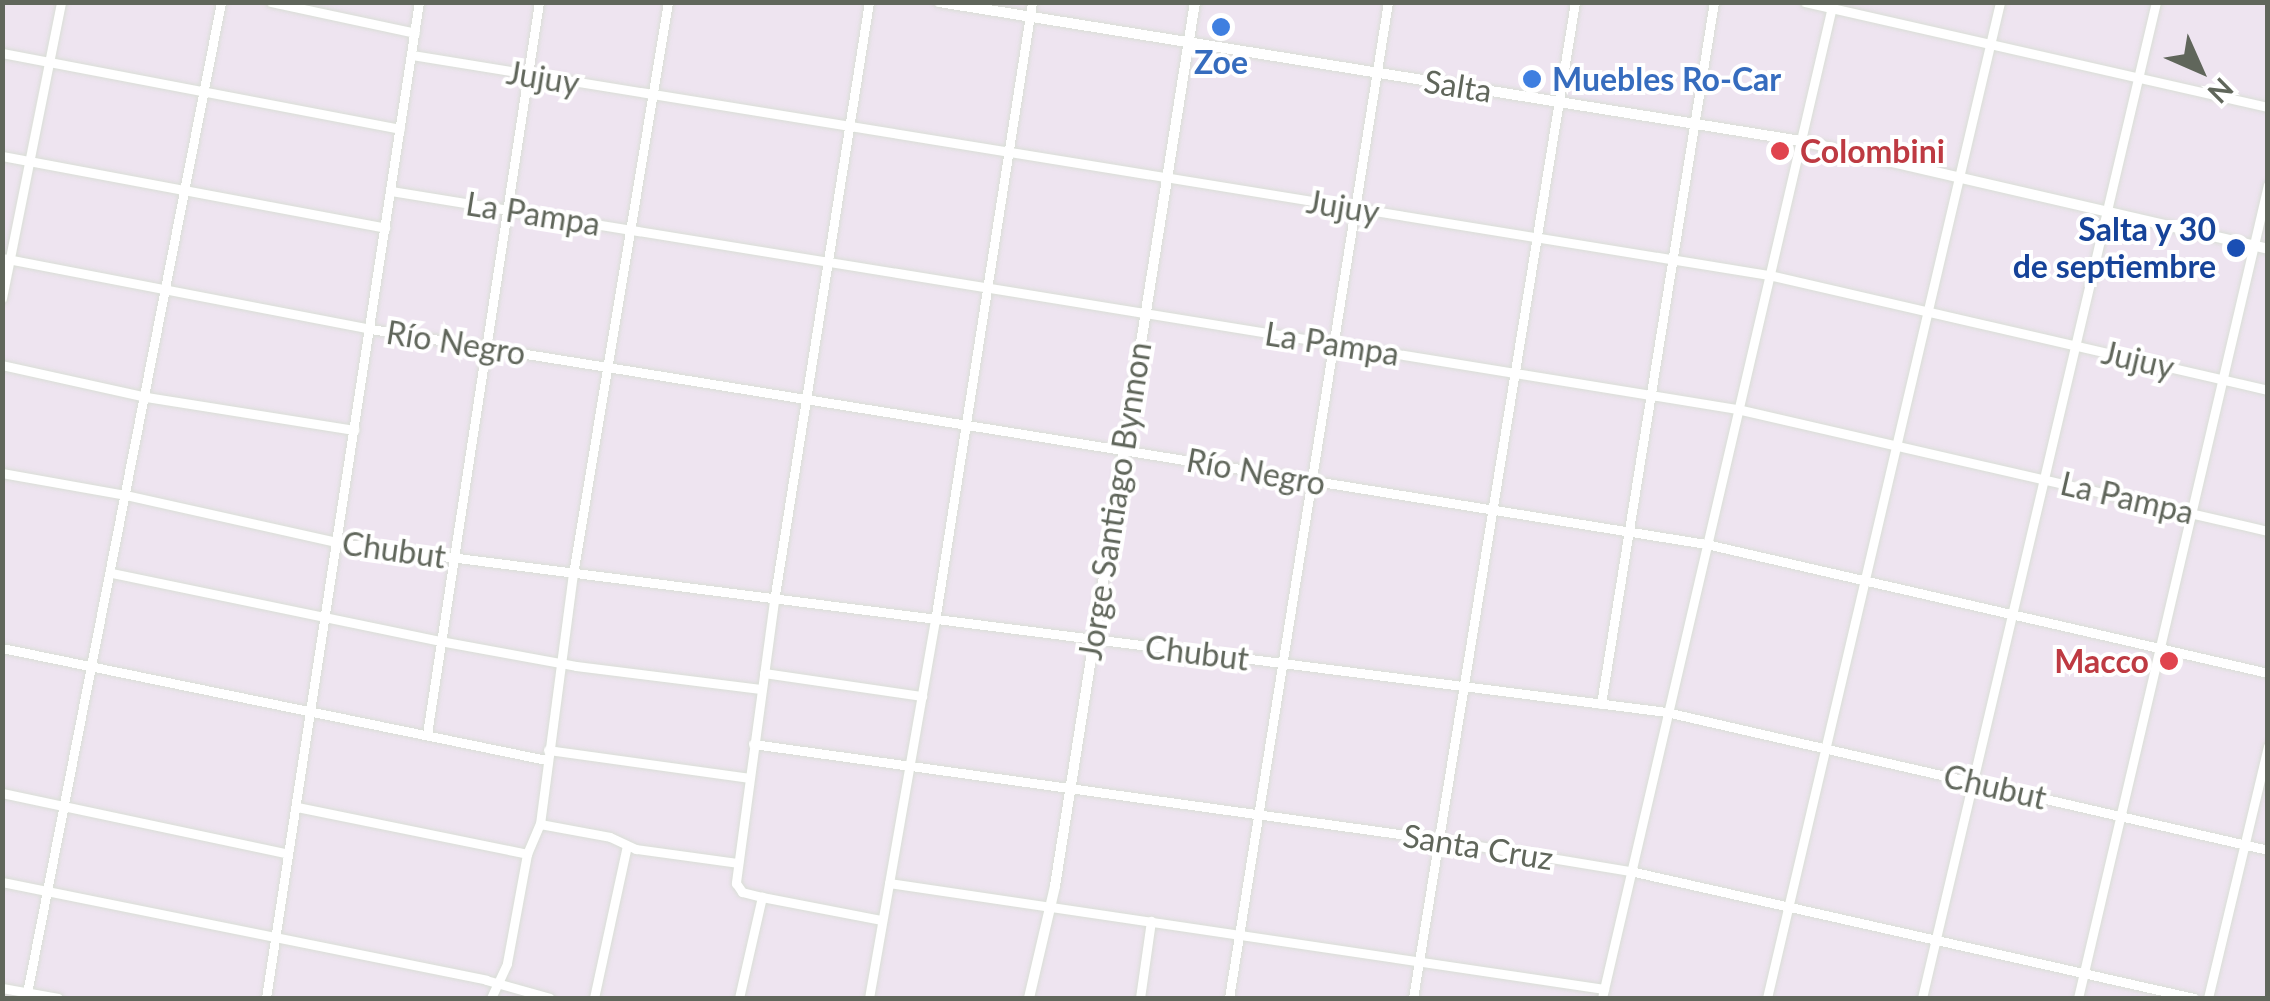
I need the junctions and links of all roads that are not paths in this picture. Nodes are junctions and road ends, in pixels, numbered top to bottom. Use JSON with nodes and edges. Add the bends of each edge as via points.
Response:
{"nodes":[{"id":1,"x":61,"y":2,"type":"edge"},
{"id":2,"x":221,"y":2,"type":"edge"},
{"id":3,"x":271,"y":2,"type":"edge"},
{"id":4,"x":419,"y":2,"type":"edge"},
{"id":5,"x":539,"y":2,"type":"edge"},
{"id":6,"x":668,"y":2,"type":"edge"},
{"id":7,"x":869,"y":2,"type":"edge"},
{"id":8,"x":938,"y":2,"type":"edge"},
{"id":9,"x":1032,"y":2,"type":"edge"},
{"id":10,"x":1195,"y":2,"type":"edge"},
{"id":11,"x":1388,"y":2,"type":"edge"},
{"id":12,"x":1575,"y":2,"type":"edge"},
{"id":13,"x":1714,"y":2,"type":"edge"},
{"id":14,"x":1804,"y":2,"type":"edge"},
{"id":15,"x":2000,"y":2,"type":"edge"},
{"id":16,"x":2156,"y":2,"type":"edge"},
{"id":17,"x":1833,"y":5,"type":"edge"},
{"id":18,"x":1029,"y":18,"type":"junction"},
{"id":19,"x":415,"y":33,"type":"junction"},
{"id":20,"x":1188,"y":43,"type":"junction"},
{"id":21,"x":1990,"y":43,"type":"junction"},
{"id":22,"x":2,"y":53,"type":"edge"},
{"id":23,"x":412,"y":55,"type":"junction"},
{"id":24,"x":49,"y":62,"type":"junction"},
{"id":25,"x":1377,"y":72,"type":"junction"},
{"id":26,"x":527,"y":76,"type":"junction"},
{"id":27,"x":2138,"y":76,"type":"junction"},
{"id":28,"x":204,"y":92,"type":"junction"},
{"id":29,"x":652,"y":95,"type":"junction"},
{"id":30,"x":1559,"y":102,"type":"junction"},
{"id":31,"x":2268,"y":107,"type":"edge"},
{"id":32,"x":1695,"y":124,"type":"junction"},
{"id":33,"x":850,"y":126,"type":"junction"},
{"id":34,"x":400,"y":128,"type":"junction"},
{"id":35,"x":1801,"y":141,"type":"junction"},
{"id":36,"x":1008,"y":152,"type":"junction"},
{"id":37,"x":2,"y":156,"type":"edge"},
{"id":38,"x":29,"y":161,"type":"junction"},
{"id":39,"x":1168,"y":178,"type":"junction"},
{"id":40,"x":1958,"y":178,"type":"junction"},
{"id":41,"x":2268,"y":186,"type":"edge"},
{"id":42,"x":391,"y":191,"type":"junction"},
{"id":43,"x":184,"y":192,"type":"junction"},
{"id":44,"x":505,"y":210,"type":"junction"},
{"id":45,"x":1353,"y":210,"type":"junction"},
{"id":46,"x":2104,"y":212,"type":"junction"},
{"id":47,"x":385,"y":228,"type":"junction"},
{"id":48,"x":631,"y":230,"type":"junction"},
{"id":49,"x":1537,"y":238,"type":"junction"},
{"id":50,"x":2253,"y":246,"type":"junction"},
{"id":51,"x":2268,"y":249,"type":"edge"},
{"id":52,"x":7,"y":259,"type":"edge"},
{"id":53,"x":1672,"y":260,"type":"junction"},
{"id":54,"x":828,"y":264,"type":"junction"},
{"id":55,"x":1768,"y":275,"type":"junction"},
{"id":56,"x":988,"y":288,"type":"junction"},
{"id":57,"x":166,"y":290,"type":"junction"},
{"id":58,"x":2,"y":298,"type":"edge"},
{"id":59,"x":1928,"y":311,"type":"junction"},
{"id":60,"x":1145,"y":313,"type":"junction"},
{"id":61,"x":371,"y":329,"type":"junction"},
{"id":62,"x":1330,"y":344,"type":"junction"},
{"id":63,"x":2075,"y":345,"type":"junction"},
{"id":64,"x":484,"y":348,"type":"junction"},
{"id":65,"x":2,"y":365,"type":"edge"},
{"id":66,"x":608,"y":367,"type":"junction"},
{"id":67,"x":1514,"y":374,"type":"junction"},
{"id":68,"x":2222,"y":380,"type":"junction"},
{"id":69,"x":2268,"y":390,"type":"edge"},
{"id":70,"x":1650,"y":396,"type":"junction"},
{"id":71,"x":146,"y":397,"type":"junction"},
{"id":72,"x":806,"y":397,"type":"junction"},
{"id":73,"x":1738,"y":409,"type":"junction"},
{"id":74,"x":965,"y":424,"type":"junction"},
{"id":75,"x":354,"y":430,"type":"junction"},
{"id":76,"x":1897,"y":444,"type":"junction"},
{"id":77,"x":1122,"y":449,"type":"junction"},
{"id":78,"x":2,"y":473,"type":"edge"},
{"id":79,"x":2044,"y":478,"type":"junction"},
{"id":80,"x":1310,"y":481,"type":"junction"},
{"id":81,"x":126,"y":495,"type":"junction"},
{"id":82,"x":1493,"y":510,"type":"junction"},
{"id":83,"x":2193,"y":514,"type":"junction"},
{"id":84,"x":2268,"y":531,"type":"edge"},
{"id":85,"x":1630,"y":532,"type":"junction"},
{"id":86,"x":340,"y":543,"type":"junction"},
{"id":87,"x":1706,"y":544,"type":"junction"},
{"id":88,"x":452,"y":558,"type":"junction"},
{"id":89,"x":112,"y":573,"type":"junction"},
{"id":90,"x":573,"y":574,"type":"junction"},
{"id":91,"x":1864,"y":578,"type":"junction"},
{"id":92,"x":774,"y":600,"type":"junction"},
{"id":93,"x":2014,"y":613,"type":"junction"},
{"id":94,"x":327,"y":618,"type":"junction"},
{"id":95,"x":935,"y":621,"type":"junction"},
{"id":96,"x":1092,"y":640,"type":"junction"},
{"id":97,"x":440,"y":642,"type":"junction"},
{"id":98,"x":2,"y":648,"type":"edge"},
{"id":99,"x":2158,"y":648,"type":"junction"},
{"id":100,"x":561,"y":663,"type":"junction"},
{"id":101,"x":1280,"y":664,"type":"junction"},
{"id":102,"x":93,"y":667,"type":"junction"},
{"id":103,"x":764,"y":673,"type":"junction"},
{"id":104,"x":2268,"y":673,"type":"edge"},
{"id":105,"x":1464,"y":687,"type":"junction"},
{"id":106,"x":761,"y":689,"type":"junction"},
{"id":107,"x":922,"y":696,"type":"junction"},
{"id":108,"x":1600,"y":704,"type":"junction"},
{"id":109,"x":312,"y":710,"type":"junction"},
{"id":110,"x":1666,"y":712,"type":"junction"},
{"id":111,"x":427,"y":734,"type":"junction"},
{"id":112,"x":753,"y":744,"type":"junction"},
{"id":113,"x":2268,"y":746,"type":"edge"},
{"id":114,"x":1826,"y":747,"type":"junction"},
{"id":115,"x":547,"y":755,"type":"junction"},
{"id":116,"x":910,"y":766,"type":"junction"},
{"id":117,"x":749,"y":778,"type":"junction"},
{"id":118,"x":1973,"y":781,"type":"junction"},
{"id":119,"x":1070,"y":788,"type":"junction"},
{"id":120,"x":2,"y":794,"type":"edge"},
{"id":121,"x":65,"y":806,"type":"junction"},
{"id":122,"x":297,"y":806,"type":"junction"},
{"id":123,"x":1256,"y":816,"type":"junction"},
{"id":124,"x":2120,"y":816,"type":"junction"},
{"id":125,"x":540,"y":824,"type":"junction"},
{"id":126,"x":1442,"y":840,"type":"junction"},
{"id":127,"x":2245,"y":844,"type":"junction"},
{"id":128,"x":627,"y":846,"type":"junction"},
{"id":129,"x":2268,"y":850,"type":"edge"},
{"id":130,"x":288,"y":854,"type":"junction"},
{"id":131,"x":527,"y":854,"type":"junction"},
{"id":132,"x":738,"y":863,"type":"junction"},
{"id":133,"x":1630,"y":871,"type":"junction"},
{"id":134,"x":2,"y":882,"type":"edge"},
{"id":135,"x":889,"y":883,"type":"junction"},
{"id":136,"x":48,"y":893,"type":"junction"},
{"id":137,"x":762,"y":897,"type":"junction"},
{"id":138,"x":1788,"y":906,"type":"junction"},
{"id":139,"x":1050,"y":908,"type":"junction"},
{"id":140,"x":882,"y":920,"type":"junction"},
{"id":141,"x":1151,"y":922,"type":"junction"},
{"id":142,"x":1238,"y":934,"type":"junction"},
{"id":143,"x":276,"y":939,"type":"junction"},
{"id":144,"x":1936,"y":939,"type":"junction"},
{"id":145,"x":1420,"y":960,"type":"junction"},
{"id":146,"x":2084,"y":975,"type":"junction"},
{"id":147,"x":498,"y":985,"type":"junction"},
{"id":148,"x":2,"y":988,"type":"edge"},
{"id":149,"x":1603,"y":994,"type":"edge"},
{"id":150,"x":27,"y":996,"type":"edge"},
{"id":151,"x":58,"y":998,"type":"edge"},
{"id":152,"x":266,"y":998,"type":"edge"},
{"id":153,"x":491,"y":998,"type":"edge"},
{"id":154,"x":550,"y":998,"type":"edge"},
{"id":155,"x":594,"y":998,"type":"edge"},
{"id":156,"x":739,"y":998,"type":"edge"},
{"id":157,"x":869,"y":998,"type":"edge"},
{"id":158,"x":1028,"y":998,"type":"edge"},
{"id":159,"x":1140,"y":998,"type":"edge"},
{"id":160,"x":1229,"y":998,"type":"edge"},
{"id":161,"x":1414,"y":998,"type":"edge"},
{"id":162,"x":1767,"y":998,"type":"edge"},
{"id":163,"x":1922,"y":998,"type":"edge"},
{"id":164,"x":2078,"y":998,"type":"edge"},
{"id":165,"x":2194,"y":998,"type":"edge"},
{"id":166,"x":2208,"y":998,"type":"edge"}],
"edges":[{"from":1,"to":24,"type":"street"},
{"from":2,"to":28,"type":"street"},
{"from":3,"to":19,"type":"street"},
{"from":4,"to":19,"type":"street"},
{"from":5,"to":26,"type":"street"},
{"from":6,"to":29,"type":"street"},
{"from":7,"to":33,"type":"street"},
{"from":8,"to":18,"type":"street","name":"Salta"},
{"from":9,"to":18,"type":"street"},
{"from":10,"to":20,"type":"street","name":"Jorge Santiago Bynnon"},
{"from":11,"to":25,"type":"street"},
{"from":12,"to":30,"type":"street"},
{"from":13,"to":32,"type":"street"},
{"from":14,"to":17,"type":"street"},
{"from":15,"to":21,"type":"street"},
{"from":16,"to":27,"type":"street"},
{"from":17,"to":21,"type":"street"},
{"from":17,"to":35,"type":"street"},
{"from":18,"to":20,"type":"street","name":"Salta"},
{"from":18,"to":36,"type":"street"},
{"from":19,"to":23,"type":"street"},
{"from":20,"to":25,"type":"street","name":"Salta"},
{"from":20,"to":39,"type":"street","name":"Jorge Santiago Bynnon"},
{"from":21,"to":27,"type":"street"},
{"from":21,"to":40,"type":"street"},
{"from":22,"to":24,"type":"street"},
{"from":23,"to":26,"type":"street","name":"Jujuy"},
{"from":23,"to":34,"type":"street"},
{"from":24,"to":28,"type":"street"},
{"from":24,"to":38,"type":"street"},
{"from":25,"to":30,"type":"street","name":"Salta"},
{"from":25,"to":45,"type":"street"},
{"from":26,"to":29,"type":"street","name":"Jujuy"},
{"from":26,"to":44,"type":"street"},
{"from":27,"to":31,"type":"street"},
{"from":27,"to":46,"type":"street"},
{"from":28,"to":34,"type":"street"},
{"from":28,"to":43,"type":"street"},
{"from":29,"to":33,"type":"street","name":"Jujuy"},
{"from":29,"to":48,"type":"street"},
{"from":30,"to":32,"type":"street","name":"Salta"},
{"from":30,"to":49,"type":"street"},
{"from":32,"to":35,"type":"street","name":"Salta"},
{"from":32,"to":53,"type":"street"},
{"from":33,"to":36,"type":"street","name":"Jujuy"},
{"from":33,"to":54,"type":"street"},
{"from":34,"to":42,"type":"street"},
{"from":35,"to":40,"type":"street","name":"Salta"},
{"from":35,"to":55,"type":"street"},
{"from":36,"to":39,"type":"street","name":"Jujuy"},
{"from":36,"to":56,"type":"street"},
{"from":37,"to":38,"type":"street"},
{"from":38,"to":43,"type":"street"},
{"from":38,"to":52,"type":"street"},
{"from":39,"to":45,"type":"street","name":"Jujuy"},
{"from":39,"to":60,"type":"street","name":"Jorge Santiago Bynnon"},
{"from":40,"to":46,"type":"street","name":"Salta"},
{"from":40,"to":59,"type":"street"},
{"from":41,"to":50,"type":"street"},
{"from":42,"to":44,"type":"street","name":"La Pampa"},
{"from":42,"to":47,"type":"street"},
{"from":43,"to":47,"type":"street"},
{"from":43,"to":57,"type":"street"},
{"from":44,"to":48,"type":"street","name":"La Pampa"},
{"from":44,"to":64,"type":"street"},
{"from":45,"to":49,"type":"street","name":"Jujuy"},
{"from":45,"to":62,"type":"street"},
{"from":46,"to":50,"type":"street","name":"Salta"},
{"from":46,"to":63,"type":"street"},
{"from":47,"to":61,"type":"street"},
{"from":48,"to":54,"type":"street","name":"La Pampa"},
{"from":48,"to":66,"type":"street"},
{"from":49,"to":53,"type":"street","name":"Jujuy"},
{"from":49,"to":67,"type":"street"},
{"from":50,"to":51,"type":"street","name":"Salta"},
{"from":50,"to":68,"type":"street"},
{"from":52,"to":57,"type":"street","name":"Río Negro"},
{"from":52,"to":58,"type":"street"},
{"from":53,"to":55,"type":"street","name":"Jujuy"},
{"from":53,"to":70,"type":"street"},
{"from":54,"to":56,"type":"street","name":"La Pampa"},
{"from":54,"to":72,"type":"street"},
{"from":55,"to":59,"type":"street","name":"Jujuy"},
{"from":55,"to":73,"type":"street"},
{"from":56,"to":60,"type":"street","name":"La Pampa"},
{"from":56,"to":74,"type":"street"},
{"from":57,"to":61,"type":"street","name":"Río Negro"},
{"from":57,"to":71,"type":"street"},
{"from":59,"to":63,"type":"street","name":"Jujuy"},
{"from":59,"to":76,"type":"street"},
{"from":60,"to":62,"type":"street","name":"La Pampa"},
{"from":60,"to":77,"type":"street","name":"Jorge Santiago Bynnon"},
{"from":61,"to":64,"type":"street","name":"Río Negro"},
{"from":61,"to":75,"type":"street"},
{"from":62,"to":67,"type":"street","name":"La Pampa"},
{"from":62,"to":80,"type":"street"},
{"from":63,"to":68,"type":"street","name":"Jujuy"},
{"from":63,"to":79,"type":"street"},
{"from":64,"to":66,"type":"street","name":"Río Negro"},
{"from":64,"to":88,"type":"street"},
{"from":65,"to":71,"type":"street"},
{"from":66,"to":72,"type":"street","name":"Río Negro"},
{"from":66,"to":90,"type":"street"},
{"from":67,"to":70,"type":"street","name":"La Pampa"},
{"from":67,"to":82,"type":"street"},
{"from":68,"to":69,"type":"street","name":"Jujuy"},
{"from":68,"to":83,"type":"street"},
{"from":70,"to":73,"type":"street","name":"La Pampa"},
{"from":70,"to":85,"type":"street"},
{"from":71,"to":75,"type":"street"},
{"from":71,"to":81,"type":"street"},
{"from":72,"to":74,"type":"street","name":"Río Negro"},
{"from":72,"to":92,"type":"street"},
{"from":73,"to":76,"type":"street","name":"La Pampa"},
{"from":73,"to":87,"type":"street"},
{"from":74,"to":77,"type":"street","name":"Río Negro"},
{"from":74,"to":95,"type":"street"},
{"from":75,"to":86,"type":"street"},
{"from":76,"to":79,"type":"street","name":"La Pampa"},
{"from":76,"to":91,"type":"street"},
{"from":77,"to":80,"type":"street","name":"Río Negro"},
{"from":77,"to":96,"type":"street","name":"Jorge Santiago Bynnon"},
{"from":78,"to":81,"type":"street","name":"Chubut"},
{"from":79,"to":83,"type":"street","name":"La Pampa"},
{"from":79,"to":93,"type":"street"},
{"from":80,"to":82,"type":"street","name":"Río Negro"},
{"from":80,"to":101,"type":"street"},
{"from":81,"to":86,"type":"street","name":"Chubut"},
{"from":81,"to":89,"type":"street"},
{"from":82,"to":85,"type":"street","name":"Río Negro"},
{"from":82,"to":105,"type":"street"},
{"from":83,"to":84,"type":"street","name":"La Pampa"},
{"from":83,"to":99,"type":"street"},
{"from":85,"to":87,"type":"street","name":"Río Negro"},
{"from":85,"to":108,"type":"street"},
{"from":86,"to":88,"type":"street","name":"Chubut"},
{"from":86,"to":94,"type":"street"},
{"from":87,"to":91,"type":"street","name":"Río Negro"},
{"from":87,"to":110,"type":"street"},
{"from":88,"to":90,"type":"street","name":"Chubut"},
{"from":88,"to":97,"type":"street"},
{"from":89,"to":94,"type":"street"},
{"from":89,"to":102,"type":"street"},
{"from":90,"to":92,"type":"street","name":"Chubut"},
{"from":90,"to":100,"type":"street"},
{"from":91,"to":93,"type":"street","name":"Río Negro"},
{"from":91,"to":114,"type":"street"},
{"from":92,"to":95,"type":"street","name":"Chubut"},
{"from":92,"to":103,"type":"street"},
{"from":93,"to":99,"type":"street","name":"Río Negro"},
{"from":93,"to":118,"type":"street"},
{"from":94,"to":97,"type":"street"},
{"from":94,"to":109,"type":"street"},
{"from":95,"to":96,"type":"street","name":"Chubut"},
{"from":95,"to":107,"type":"street"},
{"from":96,"to":101,"type":"street","name":"Chubut"},
{"from":96,"to":119,"type":"street","name":"Jorge Santiago Bynnon"},
{"from":97,"to":100,"type":"street"},
{"from":97,"to":111,"type":"street"},
{"from":98,"to":102,"type":"street"},
{"from":99,"to":104,"type":"street","name":"Río Negro"},
{"from":99,"to":124,"type":"street"},
{"from":100,"to":106,"type":"street"},
{"from":100,"to":115,"type":"street"},
{"from":101,"to":105,"type":"street","name":"Chubut"},
{"from":101,"to":123,"type":"street"},
{"from":102,"to":109,"type":"street"},
{"from":102,"to":121,"type":"street"},
{"from":103,"to":106,"type":"street"},
{"from":103,"to":107,"type":"street"},
{"from":105,"to":108,"type":"street","name":"Chubut"},
{"from":105,"to":126,"type":"street"},
{"from":106,"to":112,"type":"street"},
{"from":107,"to":116,"type":"street"},
{"from":108,"to":110,"type":"street","name":"Chubut"},
{"from":109,"to":111,"type":"street"},
{"from":109,"to":122,"type":"street"},
{"from":110,"to":114,"type":"street","name":"Chubut"},
{"from":110,"to":133,"type":"street"},
{"from":111,"to":115,"type":"street"},
{"from":112,"to":116,"type":"street","name":"Santa Cruz"},
{"from":112,"to":117,"type":"street"},
{"from":113,"to":127,"type":"street"},
{"from":114,"to":118,"type":"street","name":"Chubut"},
{"from":114,"to":138,"type":"street"},
{"from":115,"to":117,"type":"street"},
{"from":115,"to":125,"type":"street"},
{"from":116,"to":119,"type":"street","name":"Santa Cruz"},
{"from":116,"to":135,"type":"street"},
{"from":117,"to":132,"type":"street"},
{"from":118,"to":124,"type":"street","name":"Chubut"},
{"from":118,"to":144,"type":"street"},
{"from":119,"to":123,"type":"street","name":"Santa Cruz"},
{"from":119,"to":139,"type":"street","name":"Jorge Santiago Bynnon"},
{"from":120,"to":121,"type":"street"},
{"from":121,"to":130,"type":"street"},
{"from":121,"to":136,"type":"street"},
{"from":122,"to":130,"type":"street"},
{"from":122,"to":131,"type":"street"},
{"from":123,"to":126,"type":"street","name":"Santa Cruz"},
{"from":123,"to":142,"type":"street"},
{"from":124,"to":127,"type":"street","name":"Chubut"},
{"from":124,"to":146,"type":"street"},
{"from":125,"to":128,"type":"street","via":[[610,836]]},
{"from":125,"to":131,"type":"street"},
{"from":126,"to":133,"type":"street","name":"Santa Cruz"},
{"from":126,"to":145,"type":"street"},
{"from":127,"to":129,"type":"street","name":"Chubut"},
{"from":127,"to":166,"type":"street"},
{"from":128,"to":132,"type":"street"},
{"from":128,"to":155,"type":"street"},
{"from":130,"to":143,"type":"street"},
{"from":131,"to":147,"type":"street"},
{"from":132,"to":137,"type":"street","via":[[738,889]]},
{"from":133,"to":138,"type":"street","name":"Santa Cruz"},
{"from":133,"to":149,"type":"street"},
{"from":134,"to":136,"type":"street"},
{"from":135,"to":139,"type":"street"},
{"from":135,"to":140,"type":"street"},
{"from":136,"to":143,"type":"street"},
{"from":136,"to":150,"type":"street"},
{"from":137,"to":140,"type":"street"},
{"from":137,"to":156,"type":"street"},
{"from":138,"to":144,"type":"street","name":"Santa Cruz"},
{"from":138,"to":162,"type":"street"},
{"from":139,"to":141,"type":"street"},
{"from":139,"to":158,"type":"street","name":"Jorge Santiago Bynnon"},
{"from":140,"to":157,"type":"street"},
{"from":141,"to":142,"type":"street"},
{"from":141,"to":159,"type":"street"},
{"from":142,"to":145,"type":"street"},
{"from":142,"to":160,"type":"street"},
{"from":143,"to":147,"type":"street"},
{"from":143,"to":152,"type":"street"},
{"from":144,"to":146,"type":"street","name":"Santa Cruz"},
{"from":144,"to":163,"type":"street"},
{"from":145,"to":149,"type":"street"},
{"from":145,"to":161,"type":"street"},
{"from":146,"to":164,"type":"street"},
{"from":146,"to":165,"type":"street","name":"Santa Cruz"},
{"from":147,"to":153,"type":"street"},
{"from":147,"to":154,"type":"street"},
{"from":148,"to":150,"type":"street"},
{"from":150,"to":151,"type":"street"}]}
